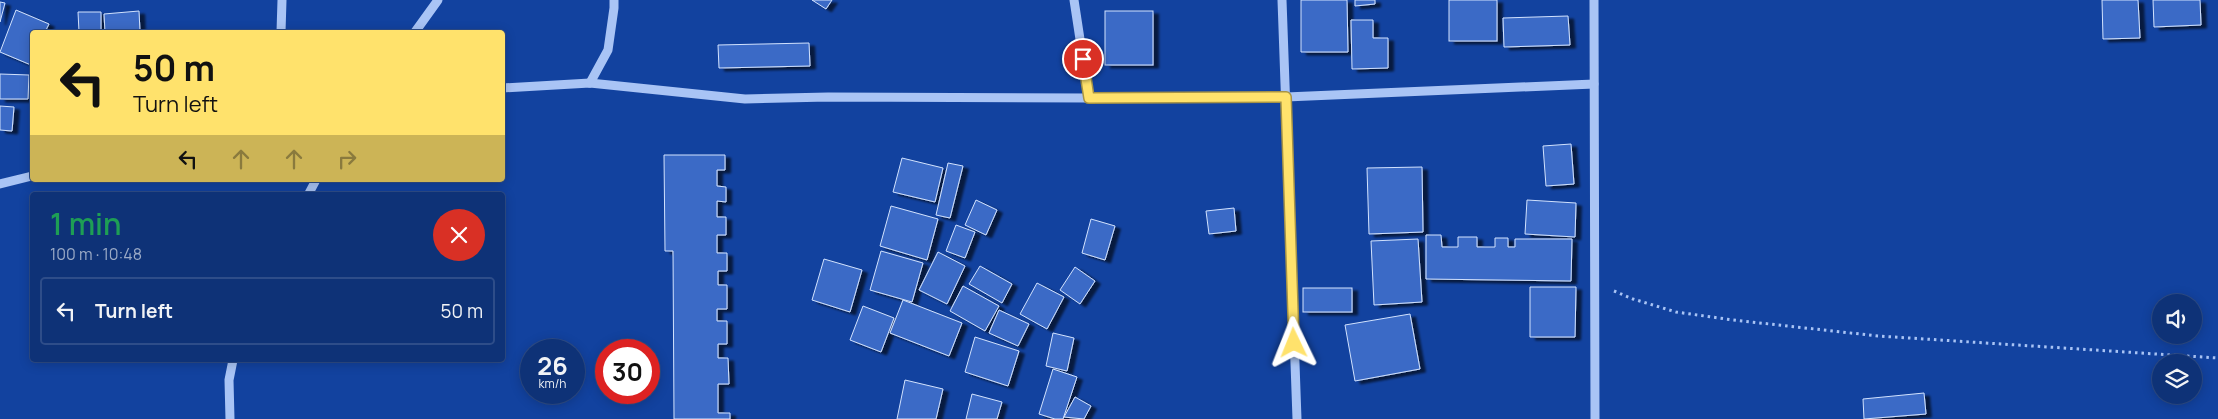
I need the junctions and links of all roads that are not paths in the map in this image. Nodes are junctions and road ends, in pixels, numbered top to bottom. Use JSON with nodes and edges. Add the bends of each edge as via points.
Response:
{"nodes":[{"id":1,"x":282,"y":0,"type":"edge"},
{"id":2,"x":438,"y":0,"type":"edge"},
{"id":3,"x":614,"y":0,"type":"edge"},
{"id":4,"x":1074,"y":0,"type":"edge"},
{"id":5,"x":1282,"y":0,"type":"edge"},
{"id":6,"x":1594,"y":0,"type":"edge"},
{"id":7,"x":282,"y":30,"type":"edge"},
{"id":8,"x":416,"y":30,"type":"edge"},
{"id":9,"x":590,"y":83,"type":"junction"},
{"id":10,"x":1594,"y":84,"type":"junction"},
{"id":11,"x":505,"y":88,"type":"edge"},
{"id":12,"x":1286,"y":97,"type":"junction"},
{"id":13,"x":1089,"y":98,"type":"junction"},
{"id":14,"x":30,"y":176,"type":"edge"},
{"id":15,"x":0,"y":184,"type":"edge"},
{"id":16,"x":233,"y":362,"type":"edge"},
{"id":17,"x":230,"y":419,"type":"edge"},
{"id":18,"x":1297,"y":419,"type":"edge"},
{"id":19,"x":1595,"y":419,"type":"edge"}],
"edges":[{"from":1,"to":7,"type":"street"},
{"from":2,"to":8,"type":"street"},
{"from":3,"to":9,"type":"street","via":[[608,50]]},
{"from":4,"to":13,"type":"street"},
{"from":5,"to":12,"type":"street"},
{"from":6,"to":10,"type":"street"},
{"from":9,"to":11,"type":"street"},
{"from":9,"to":13,"type":"street","via":[[745,99]]},
{"from":10,"to":12,"type":"street"},
{"from":10,"to":19,"type":"street"},
{"from":12,"to":13,"type":"street"},
{"from":12,"to":18,"type":"street"},
{"from":14,"to":15,"type":"street"},
{"from":16,"to":17,"type":"street","via":[[229,380]]}]}
